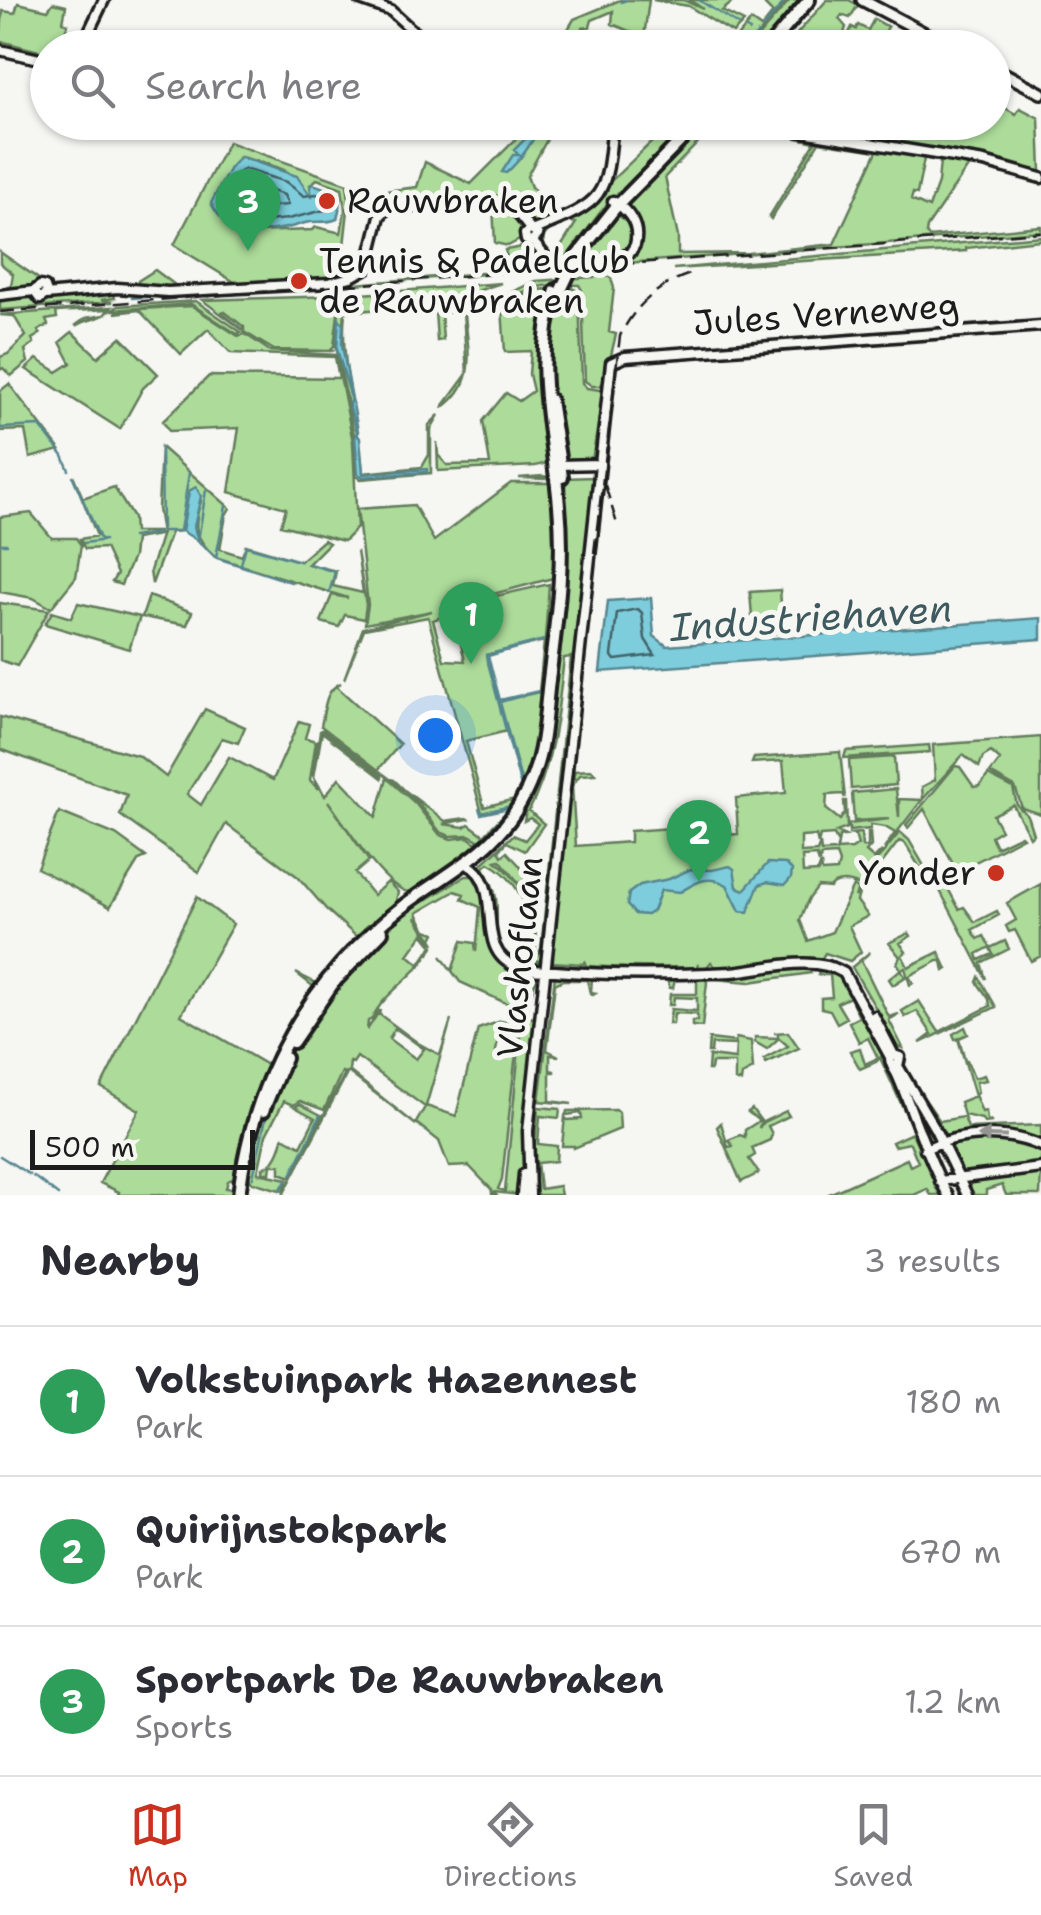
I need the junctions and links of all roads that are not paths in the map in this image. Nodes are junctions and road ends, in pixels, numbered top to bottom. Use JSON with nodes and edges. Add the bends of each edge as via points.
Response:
{"nodes":[{"id":1,"x":104,"y":0,"type":"edge"},
{"id":2,"x":360,"y":0,"type":"edge"},
{"id":3,"x":805,"y":0,"type":"edge"},
{"id":4,"x":862,"y":0,"type":"edge"},
{"id":5,"x":90,"y":30,"type":"edge"},
{"id":6,"x":412,"y":30,"type":"edge"},
{"id":7,"x":779,"y":30,"type":"edge"},
{"id":8,"x":920,"y":30,"type":"edge"},
{"id":9,"x":0,"y":50,"type":"edge"},
{"id":10,"x":30,"y":57,"type":"edge"},
{"id":11,"x":1011,"y":77,"type":"edge"},
{"id":12,"x":1041,"y":92,"type":"edge"},
{"id":13,"x":611,"y":140,"type":"edge"},
{"id":14,"x":676,"y":140,"type":"edge"},
{"id":15,"x":682,"y":140,"type":"edge"},
{"id":16,"x":851,"y":140,"type":"edge"},
{"id":17,"x":1041,"y":178,"type":"edge"},
{"id":18,"x":617,"y":206,"type":"junction"},
{"id":19,"x":533,"y":235,"type":"junction"},
{"id":20,"x":574,"y":256,"type":"junction"},
{"id":21,"x":0,"y":295,"type":"edge"},
{"id":22,"x":1041,"y":326,"type":"edge"},
{"id":23,"x":614,"y":359,"type":"joint"},
{"id":24,"x":597,"y":466,"type":"junction"},
{"id":25,"x":557,"y":467,"type":"junction"},
{"id":26,"x":470,"y":867,"type":"junction"},
{"id":27,"x":546,"y":972,"type":"junction"},
{"id":28,"x":896,"y":1067,"type":"junction"},
{"id":29,"x":942,"y":1141,"type":"junction"},
{"id":30,"x":1041,"y":1146,"type":"edge"},
{"id":31,"x":527,"y":1150,"type":"junction"},
{"id":32,"x":925,"y":1150,"type":"junction"},
{"id":33,"x":1041,"y":1168,"type":"edge"},
{"id":34,"x":960,"y":1180,"type":"junction"},
{"id":35,"x":940,"y":1181,"type":"junction"},
{"id":36,"x":242,"y":1195,"type":"edge"},
{"id":37,"x":522,"y":1195,"type":"edge"},
{"id":38,"x":530,"y":1195,"type":"edge"},
{"id":39,"x":948,"y":1195,"type":"edge"},
{"id":40,"x":967,"y":1195,"type":"edge"}],
"edges":[{"from":1,"to":5,"type":"street"},
{"from":2,"to":6,"type":"street","via":[[391,11]]},
{"from":3,"to":7,"type":"main road"},
{"from":4,"to":8,"type":"main road"},
{"from":9,"to":10,"type":"street"},
{"from":11,"to":12,"type":"main road"},
{"from":13,"to":19,"type":"street","via":[[604,186],[580,211]]},
{"from":14,"to":18,"type":"main road"},
{"from":15,"to":18,"type":"main road"},
{"from":16,"to":17,"type":"street"},
{"from":18,"to":19,"type":"street","via":[[633,238],[616,257],[560,264]]},
{"from":18,"to":20,"type":"main road"},
{"from":18,"to":20,"type":"main road"},
{"from":19,"to":21,"type":"street","via":[[512,208],[495,202],[394,208],[380,219],[370,260],[359,273],[328,283],[58,294],[42,286],[34,293]]},
{"from":20,"to":25,"type":"main road","bridge":true,"via":[[558,290],[548,360]]},
{"from":22,"to":23,"type":"street","name":"Jules Verneweg"},
{"from":23,"to":24,"type":"street","name":"Vlashoflaan"},
{"from":24,"to":25,"type":"street"},
{"from":24,"to":27,"type":"street","name":"Vlashoflaan"},
{"from":25,"to":26,"type":"main road","via":[[561,574],[541,750],[513,814]]},
{"from":26,"to":27,"type":"street","via":[[485,896],[494,954],[512,970]]},
{"from":26,"to":36,"type":"main road","via":[[406,903],[365,938],[309,1003],[260,1098]]},
{"from":27,"to":28,"type":"street","via":[[709,973],[828,965],[847,976]]},
{"from":27,"to":31,"type":"street","name":"Vlashoflaan"},
{"from":28,"to":29,"type":"street"},
{"from":28,"to":32,"type":"street"},
{"from":30,"to":29,"type":"street","one_way":true,"via":[[995,1136]]},
{"from":29,"to":32,"type":"street"},
{"from":29,"to":34,"type":"street"},
{"from":31,"to":37,"type":"street","name":"Vlashoflaan"},
{"from":31,"to":38,"type":"street","name":"Vlashoflaan"},
{"from":32,"to":35,"type":"street"},
{"from":33,"to":34,"type":"street"},
{"from":34,"to":35,"type":"street"},
{"from":34,"to":40,"type":"street"},
{"from":35,"to":39,"type":"street"}]}
